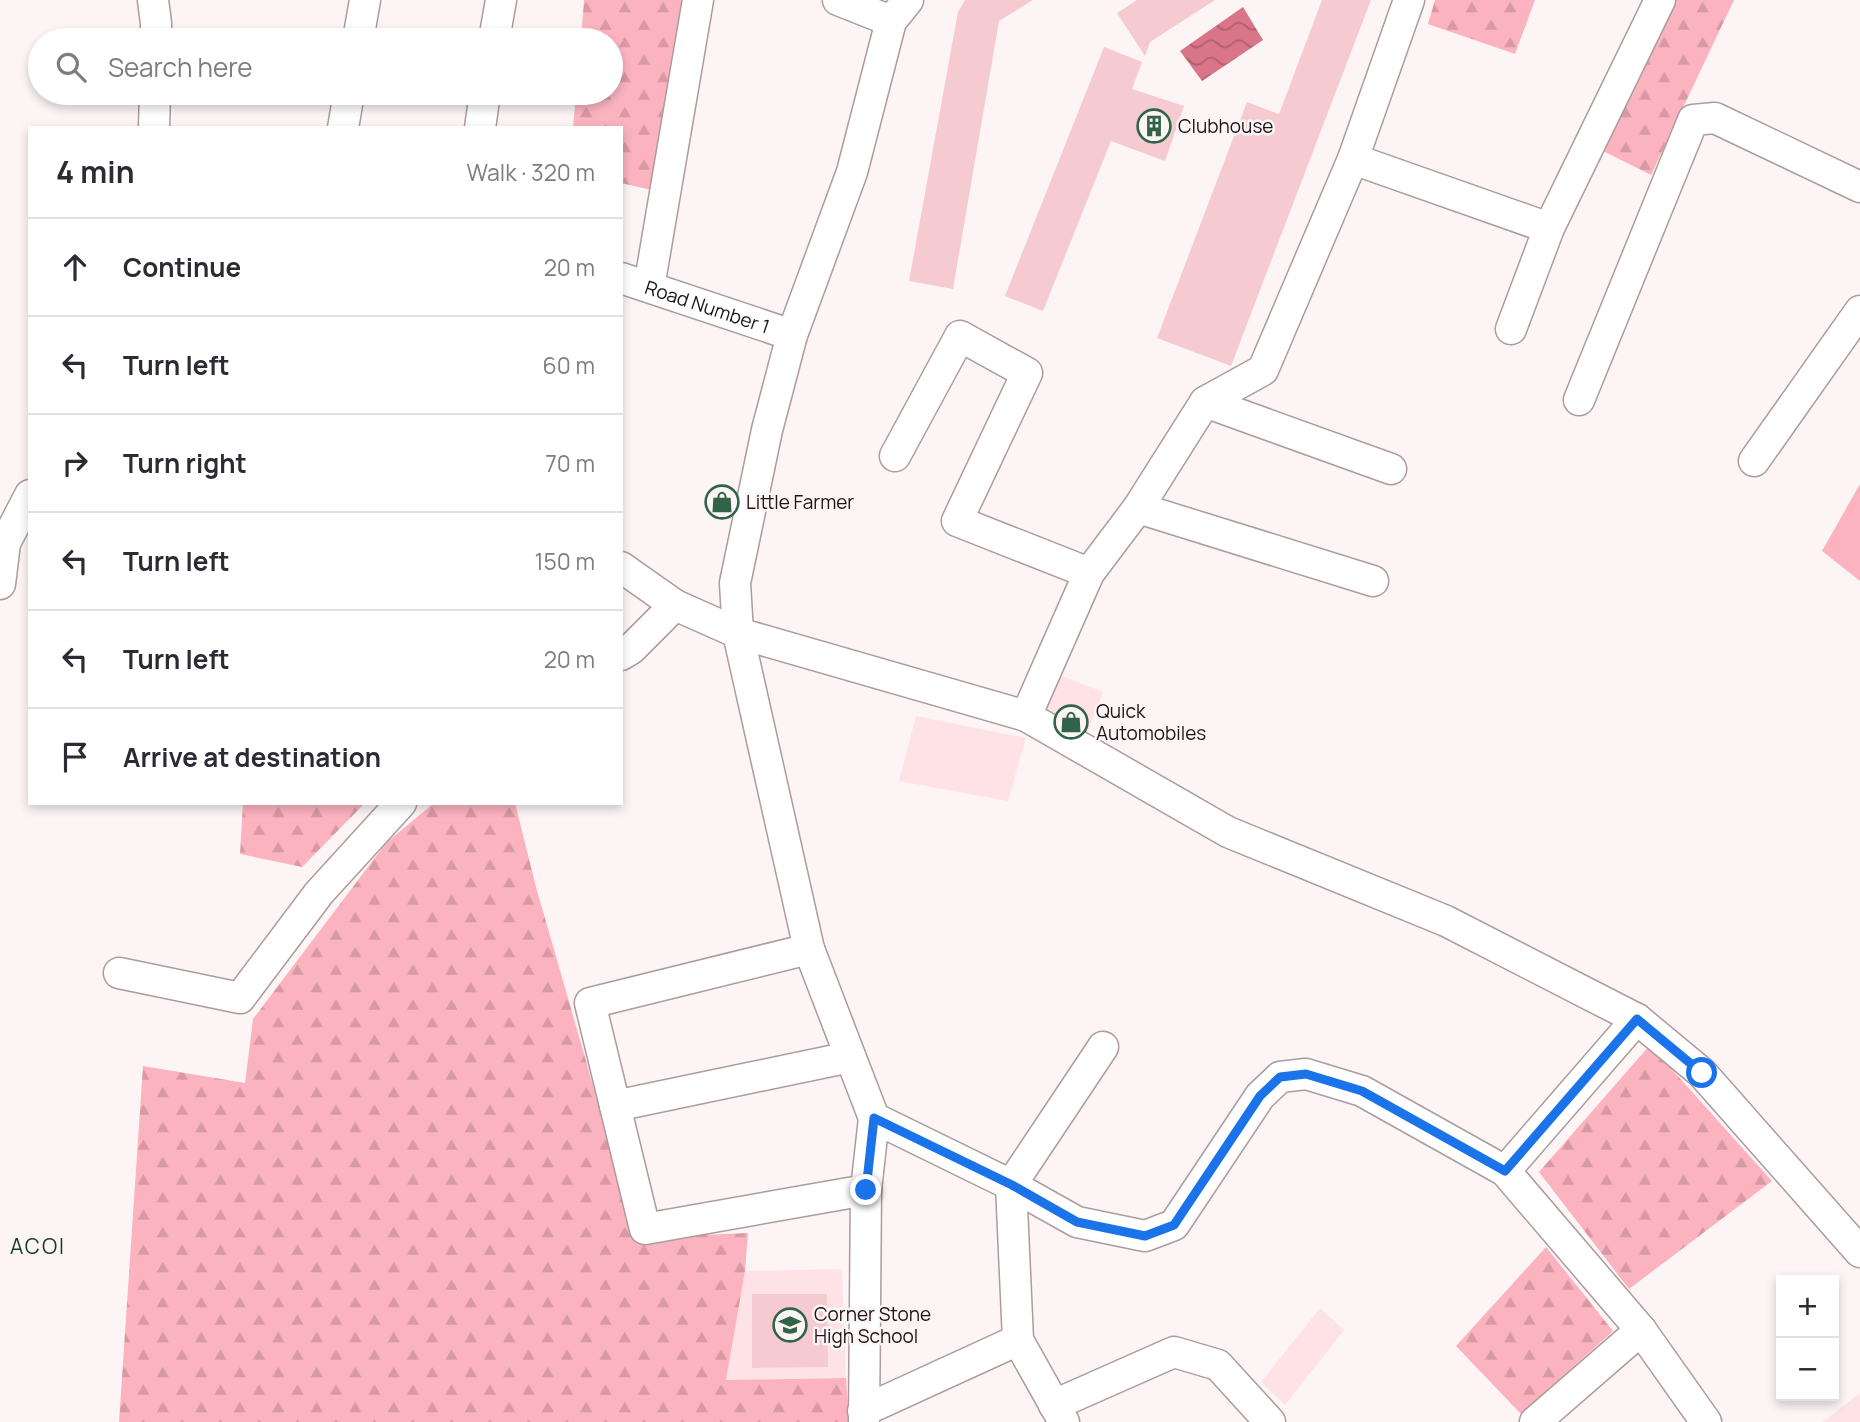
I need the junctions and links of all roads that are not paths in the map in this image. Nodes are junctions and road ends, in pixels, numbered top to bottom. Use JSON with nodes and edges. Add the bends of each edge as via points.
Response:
{"nodes":[{"id":1,"x":153,"y":0,"type":"edge"},
{"id":2,"x":365,"y":0,"type":"edge"},
{"id":3,"x":501,"y":0,"type":"edge"},
{"id":4,"x":698,"y":0,"type":"edge"},
{"id":5,"x":838,"y":0,"type":"edge"},
{"id":6,"x":1409,"y":0,"type":"edge"},
{"id":7,"x":1660,"y":0,"type":"edge"},
{"id":8,"x":900,"y":10,"type":"edge"},
{"id":9,"x":156,"y":28,"type":"edge"},
{"id":10,"x":360,"y":28,"type":"edge"},
{"id":11,"x":496,"y":28,"type":"edge"},
{"id":12,"x":155,"y":105,"type":"edge"},
{"id":13,"x":347,"y":105,"type":"edge"},
{"id":14,"x":483,"y":105,"type":"edge"},
{"id":15,"x":154,"y":126,"type":"edge"},
{"id":16,"x":343,"y":126,"type":"edge"},
{"id":17,"x":480,"y":126,"type":"edge"},
{"id":18,"x":1353,"y":159,"type":"junction"},
{"id":19,"x":1860,"y":187,"type":"edge"},
{"id":20,"x":1549,"y":228,"type":"junction"},
{"id":21,"x":635,"y":283,"type":"edge"},
{"id":22,"x":1860,"y":311,"type":"edge"},
{"id":23,"x":1511,"y":329,"type":"dead end"},
{"id":24,"x":792,"y":335,"type":"junction"},
{"id":25,"x":1579,"y":400,"type":"dead end"},
{"id":26,"x":1205,"y":402,"type":"junction"},
{"id":27,"x":895,"y":456,"type":"dead end"},
{"id":28,"x":1754,"y":461,"type":"dead end"},
{"id":29,"x":1391,"y":469,"type":"dead end"},
{"id":30,"x":28,"y":499,"type":"edge"},
{"id":31,"x":1138,"y":508,"type":"junction"},
{"id":32,"x":623,"y":568,"type":"edge"},
{"id":33,"x":1089,"y":573,"type":"junction"},
{"id":34,"x":1373,"y":582,"type":"dead end"},
{"id":35,"x":0,"y":584,"type":"edge"},
{"id":36,"x":675,"y":605,"type":"junction"},
{"id":37,"x":738,"y":633,"type":"junction"},
{"id":38,"x":623,"y":654,"type":"edge"},
{"id":39,"x":1026,"y":716,"type":"junction"},
{"id":40,"x":399,"y":805,"type":"edge"},
{"id":41,"x":809,"y":949,"type":"junction"},
{"id":42,"x":119,"y":973,"type":"dead end"},
{"id":43,"x":1637,"y":1019,"type":"junction"},
{"id":44,"x":1103,"y":1047,"type":"dead end"},
{"id":45,"x":850,"y":1057,"type":"junction"},
{"id":46,"x":615,"y":1106,"type":"junction"},
{"id":47,"x":874,"y":1118,"type":"junction"},
{"id":48,"x":1505,"y":1171,"type":"junction"},
{"id":49,"x":1012,"y":1185,"type":"junction"},
{"id":50,"x":866,"y":1190,"type":"junction"},
{"id":51,"x":1860,"y":1252,"type":"edge"},
{"id":52,"x":1641,"y":1331,"type":"junction"},
{"id":53,"x":1018,"y":1340,"type":"junction"},
{"id":54,"x":1059,"y":1414,"type":"edge"},
{"id":55,"x":864,"y":1416,"type":"edge"},
{"id":56,"x":1270,"y":1422,"type":"edge"},
{"id":57,"x":1535,"y":1422,"type":"edge"},
{"id":58,"x":1706,"y":1422,"type":"edge"}],
"edges":[{"from":1,"to":9,"type":"street"},
{"from":2,"to":10,"type":"street"},
{"from":3,"to":11,"type":"street"},
{"from":4,"to":21,"type":"street"},
{"from":5,"to":8,"type":"street"},
{"from":6,"to":18,"type":"street"},
{"from":7,"to":20,"type":"street"},
{"from":8,"to":24,"type":"street","via":[[852,172]]},
{"from":12,"to":15,"type":"street"},
{"from":13,"to":16,"type":"street"},
{"from":14,"to":17,"type":"street"},
{"from":18,"to":20,"type":"street"},
{"from":18,"to":26,"type":"street","via":[[1263,370]]},
{"from":19,"to":25,"type":"street","via":[[1715,118],[1693,120]]},
{"from":20,"to":23,"type":"street"},
{"from":21,"to":24,"type":"street","name":"Road Number 1"},
{"from":22,"to":28,"type":"street"},
{"from":24,"to":37,"type":"street","via":[[736,583]]},
{"from":26,"to":29,"type":"street"},
{"from":26,"to":31,"type":"street"},
{"from":27,"to":33,"type":"street","via":[[960,337],[1027,373],[957,521]]},
{"from":30,"to":35,"type":"street","via":[[5,543]]},
{"from":31,"to":33,"type":"street"},
{"from":31,"to":34,"type":"street"},
{"from":32,"to":36,"type":"street"},
{"from":33,"to":39,"type":"street"},
{"from":36,"to":37,"type":"street"},
{"from":36,"to":38,"type":"street"},
{"from":37,"to":39,"type":"street"},
{"from":37,"to":41,"type":"street"},
{"from":39,"to":43,"type":"street","via":[[1228,832],[1446,921]]},
{"from":40,"to":42,"type":"street","via":[[319,893],[240,998]]},
{"from":41,"to":45,"type":"street"},
{"from":41,"to":46,"type":"street","via":[[590,1003]]},
{"from":43,"to":48,"type":"street"},
{"from":43,"to":51,"type":"street","via":[[1702,1073]]},
{"from":44,"to":49,"type":"street"},
{"from":45,"to":46,"type":"street"},
{"from":45,"to":47,"type":"street"},
{"from":46,"to":50,"type":"street","via":[[645,1229]]},
{"from":47,"to":49,"type":"street"},
{"from":47,"to":50,"type":"street"},
{"from":48,"to":49,"type":"street","via":[[1362,1091],[1306,1074],[1280,1077],[1260,1096],[1174,1225],[1145,1236],[1077,1222]]},
{"from":48,"to":52,"type":"street"},
{"from":49,"to":53,"type":"street"},
{"from":50,"to":55,"type":"street"},
{"from":52,"to":57,"type":"street"},
{"from":52,"to":58,"type":"street"},
{"from":53,"to":54,"type":"street"},
{"from":53,"to":55,"type":"street"},
{"from":54,"to":56,"type":"street","via":[[1174,1352],[1218,1365]]}]}
